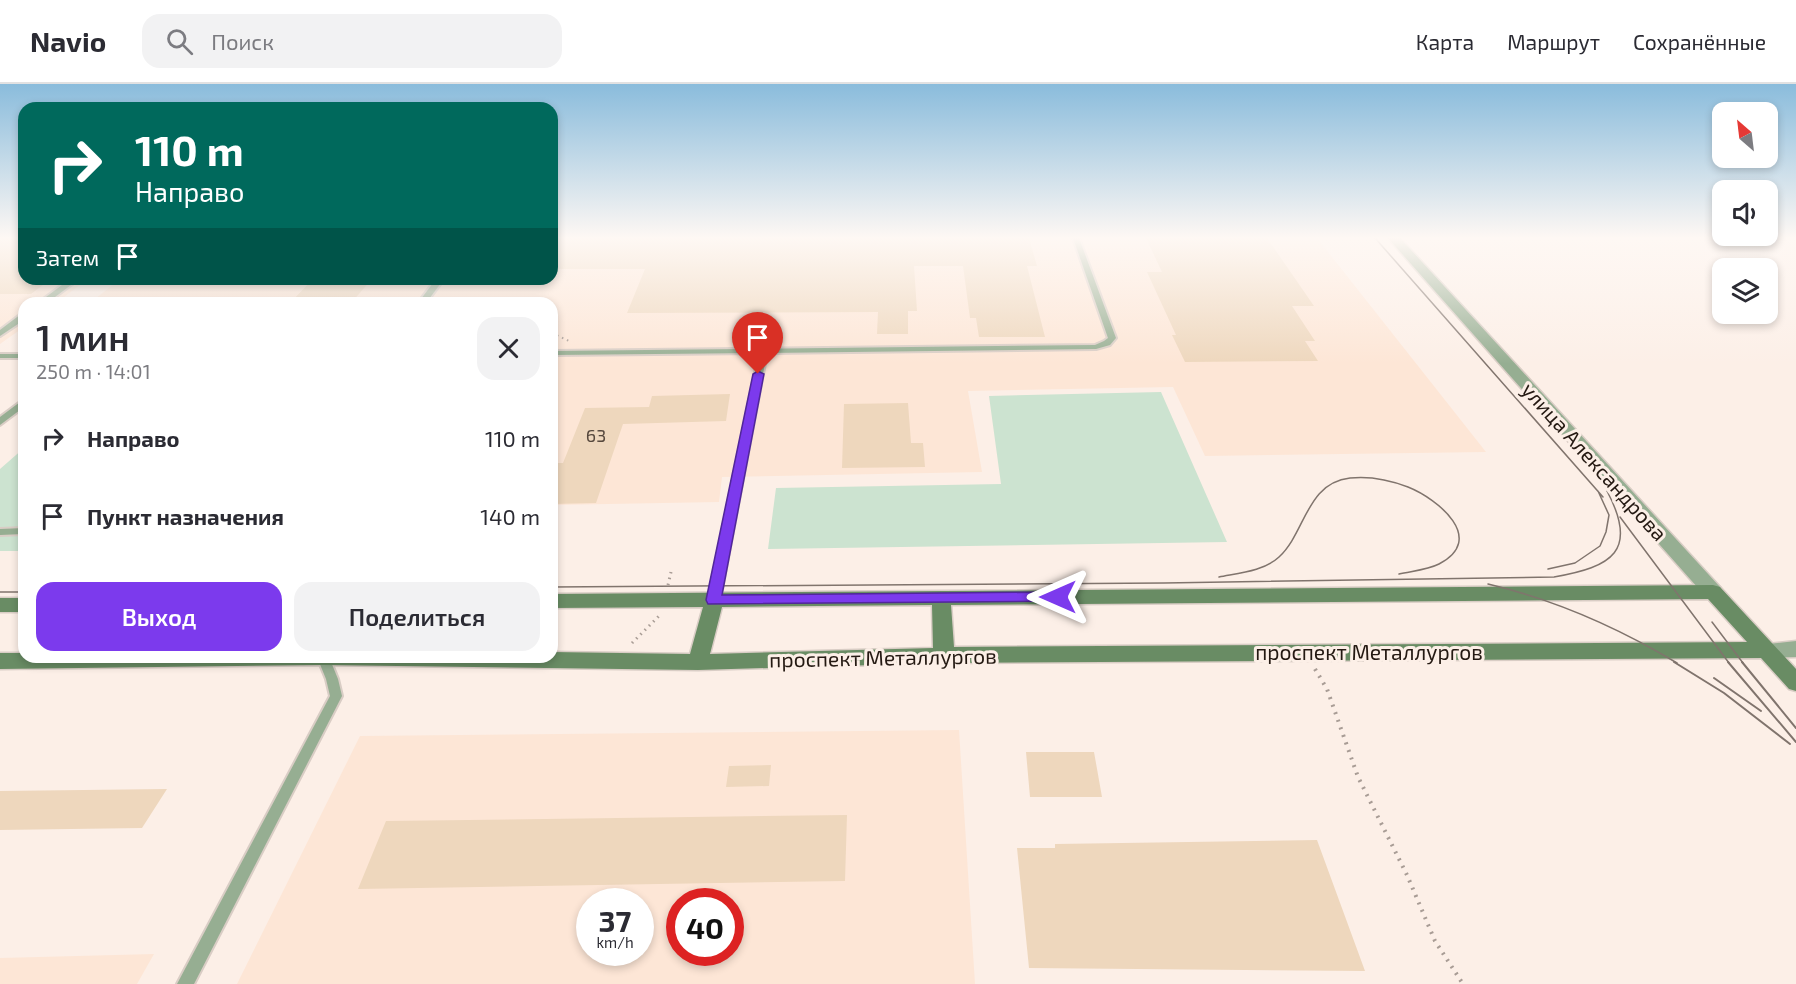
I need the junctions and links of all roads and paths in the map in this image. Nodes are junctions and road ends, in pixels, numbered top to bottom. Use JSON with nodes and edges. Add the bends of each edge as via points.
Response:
{"nodes":[{"id":1,"x":1091,"y":280,"type":"edge"},
{"id":2,"x":1432,"y":280,"type":"edge"},
{"id":3,"x":67,"y":285,"type":"edge"},
{"id":4,"x":50,"y":297,"type":"edge"},
{"id":5,"x":18,"y":320,"type":"edge"},
{"id":6,"x":0,"y":334,"type":"edge"},
{"id":7,"x":763,"y":351,"type":"junction"},
{"id":8,"x":558,"y":353,"type":"edge"},
{"id":9,"x":0,"y":356,"type":"edge"},
{"id":10,"x":18,"y":356,"type":"edge"},
{"id":11,"x":18,"y":407,"type":"edge"},
{"id":12,"x":0,"y":423,"type":"edge"},
{"id":13,"x":0,"y":531,"type":"edge"},
{"id":14,"x":18,"y":531,"type":"edge"},
{"id":15,"x":671,"y":572,"type":"dead end"},
{"id":16,"x":667,"y":589,"type":"dead end"},
{"id":17,"x":1713,"y":592,"type":"junction"},
{"id":18,"x":941,"y":598,"type":"junction"},
{"id":19,"x":714,"y":600,"type":"junction"},
{"id":20,"x":558,"y":601,"type":"edge"},
{"id":21,"x":0,"y":605,"type":"edge"},
{"id":22,"x":18,"y":605,"type":"edge"},
{"id":23,"x":663,"y":613,"type":"dead end"},
{"id":24,"x":630,"y":645,"type":"dead end"},
{"id":25,"x":1796,"y":649,"type":"edge"},
{"id":26,"x":1765,"y":650,"type":"junction"},
{"id":27,"x":1305,"y":652,"type":"junction"},
{"id":28,"x":944,"y":655,"type":"junction"},
{"id":29,"x":558,"y":660,"type":"edge"},
{"id":30,"x":0,"y":661,"type":"edge"},
{"id":31,"x":18,"y":661,"type":"edge"},
{"id":32,"x":698,"y":662,"type":"junction"},
{"id":33,"x":325,"y":663,"type":"edge"},
{"id":34,"x":1796,"y":683,"type":"edge"},
{"id":35,"x":185,"y":984,"type":"edge"},
{"id":36,"x":1463,"y":984,"type":"edge"}],
"edges":[{"from":1,"to":7,"type":"lane","via":[[1112,338],[1096,347]]},
{"from":2,"to":17,"type":"street","name":"улица Александрова"},
{"from":3,"to":4,"type":"lane"},
{"from":5,"to":6,"type":"lane"},
{"from":7,"to":8,"type":"lane"},
{"from":7,"to":19,"type":"lane"},
{"from":9,"to":10,"type":"lane"},
{"from":11,"to":12,"type":"lane"},
{"from":13,"to":14,"type":"lane"},
{"from":15,"to":16,"type":"path"},
{"from":17,"to":18,"type":"street"},
{"from":17,"to":26,"type":"street","name":"улица Александрова"},
{"from":18,"to":19,"type":"street"},
{"from":18,"to":28,"type":"street"},
{"from":19,"to":20,"type":"street"},
{"from":19,"to":32,"type":"street"},
{"from":21,"to":22,"type":"street"},
{"from":23,"to":24,"type":"path"},
{"from":25,"to":26,"type":"street"},
{"from":26,"to":27,"type":"street","name":"проспект Металлургов"},
{"from":26,"to":34,"type":"street","name":"улица Александрова"},
{"from":27,"to":28,"type":"street","name":"проспект Металлургов"},
{"from":27,"to":36,"type":"path","via":[[1327,689],[1358,777],[1435,941]]},
{"from":28,"to":32,"type":"street","name":"проспект Металлургов"},
{"from":29,"to":32,"type":"street","name":"проспект Металлургов"},
{"from":30,"to":31,"type":"street","name":"проспект Металлургов"},
{"from":33,"to":35,"type":"lane","via":[[336,696]]}]}
